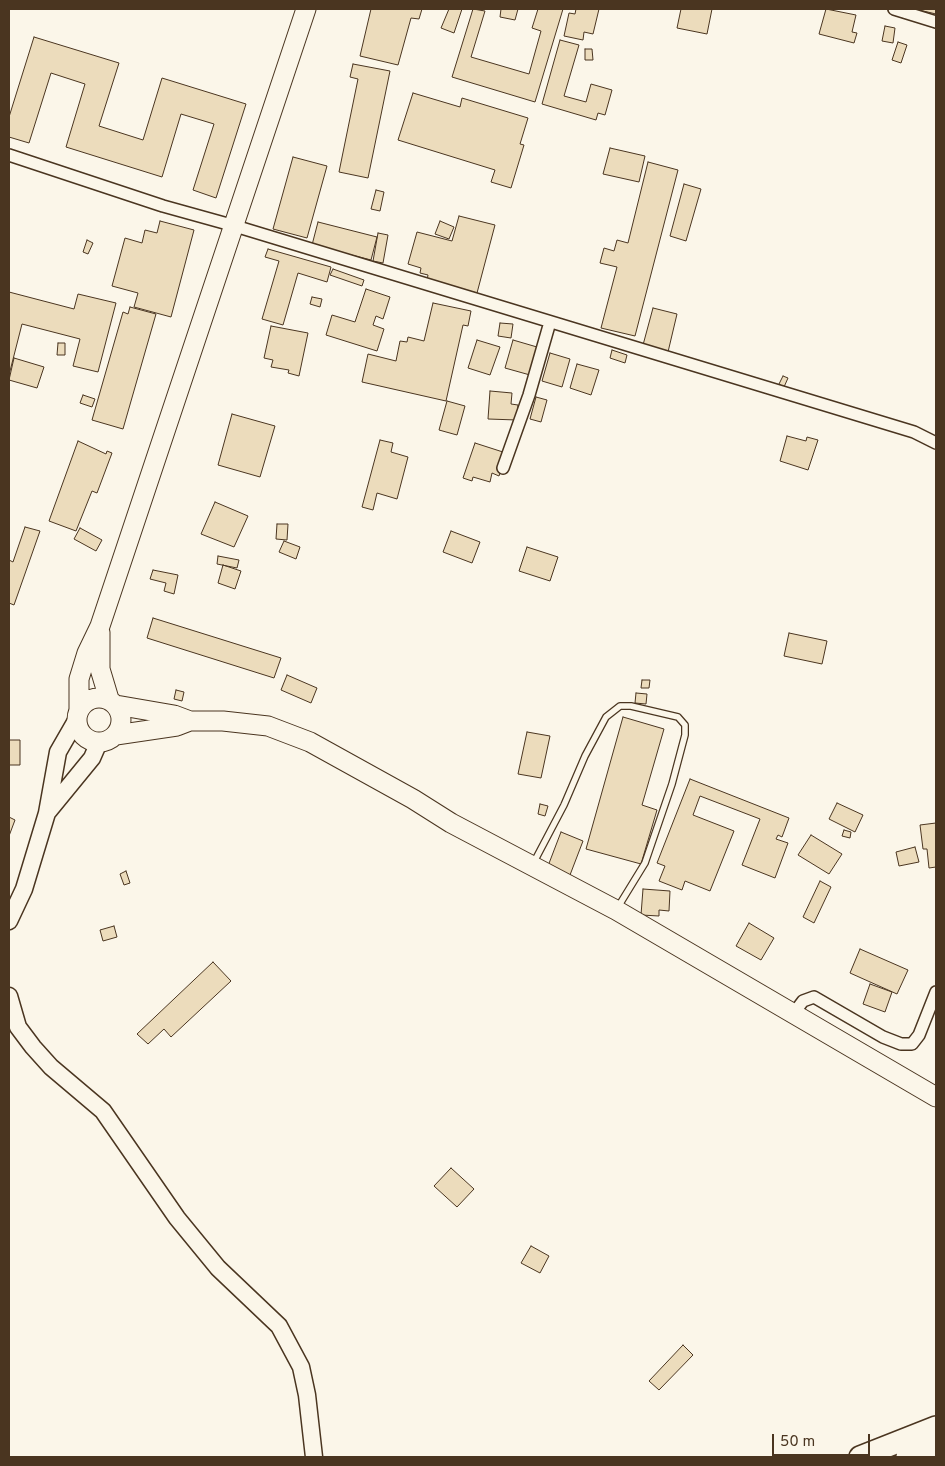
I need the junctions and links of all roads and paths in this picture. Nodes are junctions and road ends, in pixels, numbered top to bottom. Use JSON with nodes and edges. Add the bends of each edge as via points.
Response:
{"nodes":[{"id":1,"x":306,"y":9,"type":"edge"},
{"id":2,"x":894,"y":9,"type":"edge"},
{"id":3,"x":936,"y":22,"type":"edge"},
{"id":4,"x":9,"y":155,"type":"edge"},
{"id":5,"x":235,"y":226,"type":"junction"},
{"id":6,"x":550,"y":322,"type":"junction"},
{"id":7,"x":936,"y":443,"type":"edge"},
{"id":8,"x":503,"y":468,"type":"dead end"},
{"id":9,"x":100,"y":626,"type":"junction"},
{"id":10,"x":112,"y":702,"type":"junction"},
{"id":11,"x":78,"y":714,"type":"junction"},
{"id":12,"x":190,"y":721,"type":"junction"},
{"id":13,"x":107,"y":739,"type":"junction"},
{"id":14,"x":47,"y":813,"type":"junction"},
{"id":15,"x":532,"y":866,"type":"junction"},
{"id":16,"x":616,"y":910,"type":"junction"},
{"id":17,"x":9,"y":921,"type":"edge"},
{"id":18,"x":936,"y":992,"type":"edge"},
{"id":19,"x":9,"y":996,"type":"edge"},
{"id":20,"x":794,"y":1013,"type":"junction"},
{"id":21,"x":936,"y":1097,"type":"edge"},
{"id":22,"x":936,"y":1427,"type":"edge"},
{"id":23,"x":936,"y":1447,"type":"edge"},
{"id":24,"x":314,"y":1457,"type":"edge"},
{"id":25,"x":860,"y":1457,"type":"edge"},
{"id":26,"x":907,"y":1457,"type":"edge"}],
"edges":[{"from":1,"to":5,"type":"main road"},
{"from":2,"to":3,"type":"street"},
{"from":4,"to":5,"type":"street"},
{"from":5,"to":6,"type":"street"},
{"from":5,"to":9,"type":"main road"},
{"from":6,"to":7,"type":"street","via":[[914,432]]},
{"from":6,"to":8,"type":"street"},
{"from":9,"to":10,"type":"main road","via":[[100,669]]},
{"from":9,"to":11,"type":"main road","via":[[87,653],[80,679]]},
{"from":10,"to":11,"type":"main road","via":[[91,699]]},
{"from":10,"to":12,"type":"main road"},
{"from":10,"to":13,"type":"main road","via":[[120,712],[120,729]]},
{"from":11,"to":13,"type":"main road","via":[[82,735],[90,740]]},
{"from":11,"to":14,"type":"main road","via":[[58,752]]},
{"from":12,"to":13,"type":"main road"},
{"from":12,"to":15,"type":"main road","via":[[250,722],[310,742]]},
{"from":13,"to":14,"type":"main road"},
{"from":14,"to":17,"type":"main road","via":[[24,889]]},
{"from":15,"to":16,"type":"main road"},
{"from":15,"to":16,"type":"lane","via":[[606,717],[620,706],[678,717],[685,725],[686,735],[672,784],[645,863]]},
{"from":16,"to":20,"type":"main road"},
{"from":18,"to":20,"type":"street","via":[[919,1035],[912,1044],[883,1038],[814,998],[803,1001]]},
{"from":19,"to":24,"type":"main road","via":[[18,1027],[33,1047],[103,1111],[171,1210],[212,1261],[279,1326],[301,1367]]},
{"from":20,"to":21,"type":"main road"},
{"from":22,"to":25,"type":"highway"},
{"from":23,"to":26,"type":"highway"}]}
